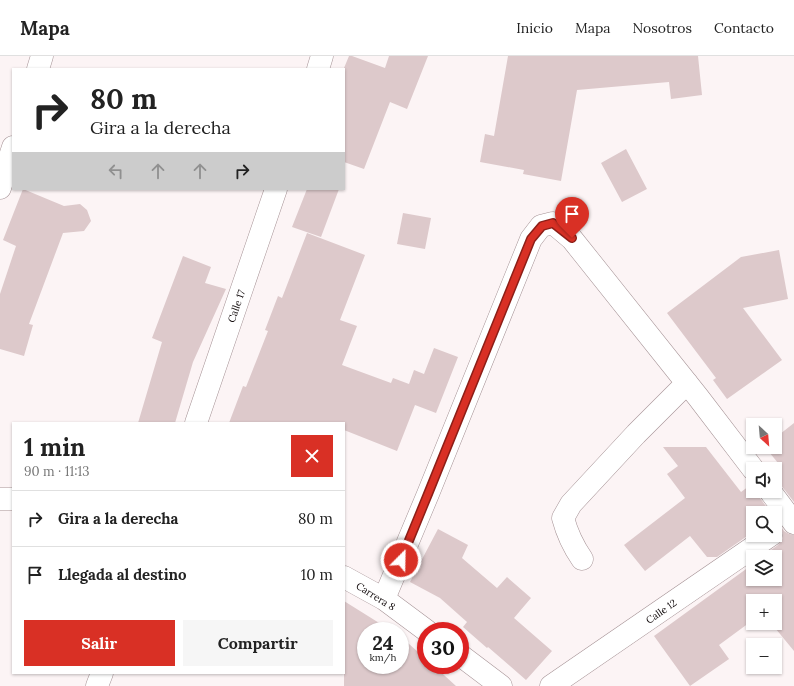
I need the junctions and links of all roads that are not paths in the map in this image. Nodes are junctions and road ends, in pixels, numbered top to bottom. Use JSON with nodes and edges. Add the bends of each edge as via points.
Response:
{"nodes":[{"id":1,"x":42,"y":56,"type":"edge"},
{"id":2,"x":322,"y":56,"type":"edge"},
{"id":3,"x":38,"y":68,"type":"edge"},
{"id":4,"x":318,"y":68,"type":"edge"},
{"id":5,"x":12,"y":150,"type":"edge"},
{"id":6,"x":0,"y":188,"type":"edge"},
{"id":7,"x":276,"y":190,"type":"edge"},
{"id":8,"x":687,"y":383,"type":"junction"},
{"id":9,"x":196,"y":422,"type":"edge"},
{"id":10,"x":748,"y":462,"type":"edge"},
{"id":11,"x":774,"y":498,"type":"edge"},
{"id":12,"x":0,"y":499,"type":"edge"},
{"id":13,"x":12,"y":499,"type":"edge"},
{"id":14,"x":789,"y":524,"type":"edge"},
{"id":15,"x":761,"y":542,"type":"edge"},
{"id":16,"x":582,"y":559,"type":"dead end"},
{"id":17,"x":345,"y":578,"type":"edge"},
{"id":18,"x":384,"y":599,"type":"junction"},
{"id":19,"x":417,"y":624,"type":"edge"},
{"id":20,"x":469,"y":663,"type":"edge"},
{"id":21,"x":102,"y":674,"type":"edge"},
{"id":22,"x":97,"y":686,"type":"edge"},
{"id":23,"x":501,"y":686,"type":"edge"},
{"id":24,"x":552,"y":686,"type":"edge"}],
"edges":[{"from":1,"to":3,"type":"street"},
{"from":2,"to":4,"type":"street"},
{"from":5,"to":6,"type":"street"},
{"from":7,"to":9,"type":"street","name":"Calle 17"},
{"from":8,"to":10,"type":"street"},
{"from":8,"to":16,"type":"street","via":[[571,504],[563,518],[575,549]]},
{"from":8,"to":18,"type":"street","via":[[572,238],[553,223],[542,226],[531,239]]},
{"from":11,"to":14,"type":"street"},
{"from":12,"to":13,"type":"street"},
{"from":15,"to":24,"type":"street","name":"Calle 12"},
{"from":17,"to":18,"type":"street","name":"Carrera 8"},
{"from":18,"to":19,"type":"street","name":"Carrera 8"},
{"from":20,"to":23,"type":"street"},
{"from":21,"to":22,"type":"street"}]}
